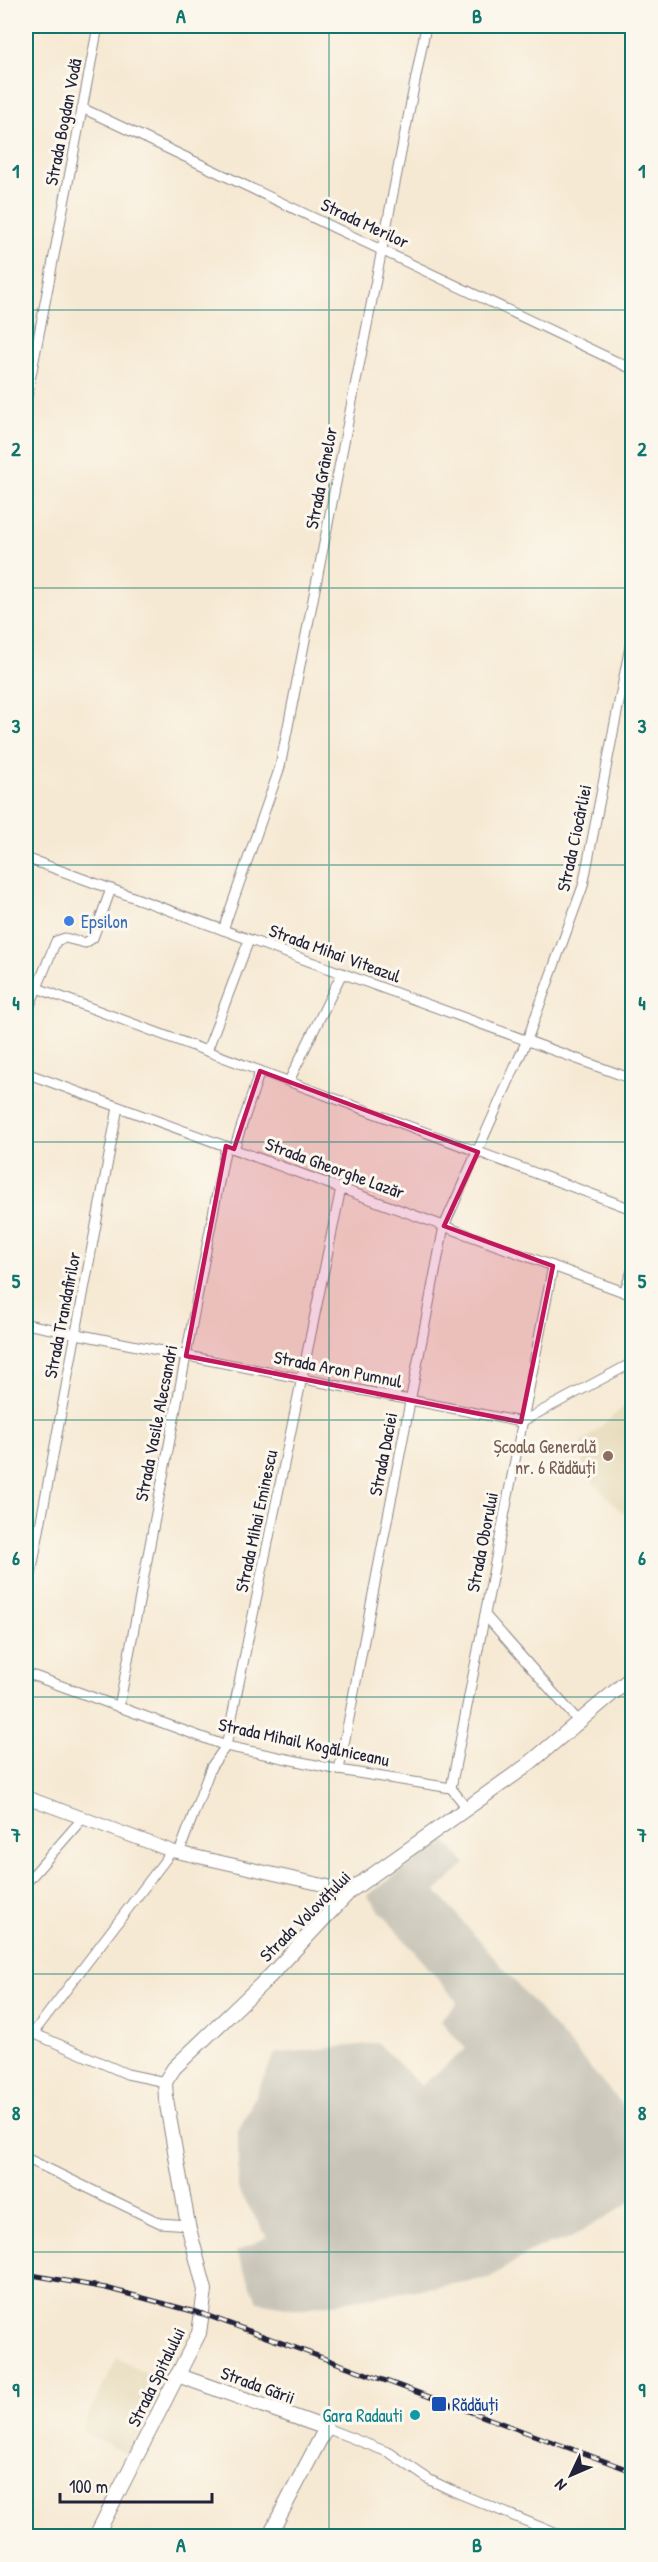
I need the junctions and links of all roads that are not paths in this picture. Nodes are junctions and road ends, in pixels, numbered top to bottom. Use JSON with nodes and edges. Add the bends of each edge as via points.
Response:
{"nodes":[{"id":1,"x":98,"y":26,"type":"edge"},
{"id":2,"x":426,"y":26,"type":"edge"},
{"id":3,"x":82,"y":108,"type":"junction"},
{"id":4,"x":382,"y":249,"type":"junction"},
{"id":5,"x":633,"y":369,"type":"edge"},
{"id":6,"x":26,"y":402,"type":"edge"},
{"id":7,"x":633,"y":636,"type":"edge"},
{"id":8,"x":26,"y":858,"type":"edge"},
{"id":9,"x":111,"y":889,"type":"junction"},
{"id":10,"x":223,"y":930,"type":"junction"},
{"id":11,"x":249,"y":939,"type":"junction"},
{"id":12,"x":342,"y":973,"type":"junction"},
{"id":13,"x":36,"y":988,"type":"junction"},
{"id":14,"x":26,"y":1015,"type":"edge"},
{"id":15,"x":527,"y":1040,"type":"junction"},
{"id":16,"x":207,"y":1051,"type":"junction"},
{"id":17,"x":260,"y":1071,"type":"junction"},
{"id":18,"x":26,"y":1073,"type":"edge"},
{"id":19,"x":633,"y":1079,"type":"edge"},
{"id":20,"x":289,"y":1082,"type":"junction"},
{"id":21,"x":118,"y":1107,"type":"junction"},
{"id":22,"x":230,"y":1148,"type":"junction"},
{"id":23,"x":478,"y":1152,"type":"junction"},
{"id":24,"x":341,"y":1188,"type":"junction"},
{"id":25,"x":633,"y":1209,"type":"edge"},
{"id":26,"x":444,"y":1226,"type":"junction"},
{"id":27,"x":554,"y":1266,"type":"junction"},
{"id":28,"x":633,"y":1271,"type":"edge"},
{"id":29,"x":628,"y":1293,"type":"edge"},
{"id":30,"x":26,"y":1324,"type":"edge"},
{"id":31,"x":75,"y":1334,"type":"junction"},
{"id":32,"x":186,"y":1356,"type":"junction"},
{"id":33,"x":633,"y":1363,"type":"edge"},
{"id":34,"x":303,"y":1379,"type":"junction"},
{"id":35,"x":410,"y":1400,"type":"junction"},
{"id":36,"x":521,"y":1422,"type":"junction"},
{"id":37,"x":26,"y":1601,"type":"edge"},
{"id":38,"x":485,"y":1615,"type":"junction"},
{"id":39,"x":26,"y":1673,"type":"edge"},
{"id":40,"x":633,"y":1677,"type":"edge"},
{"id":41,"x":119,"y":1707,"type":"junction"},
{"id":42,"x":580,"y":1723,"type":"junction"},
{"id":43,"x":226,"y":1746,"type":"junction"},
{"id":44,"x":339,"y":1770,"type":"junction"},
{"id":45,"x":451,"y":1788,"type":"junction"},
{"id":46,"x":26,"y":1797,"type":"edge"},
{"id":47,"x":468,"y":1809,"type":"junction"},
{"id":48,"x":83,"y":1818,"type":"junction"},
{"id":49,"x":176,"y":1852,"type":"junction"},
{"id":50,"x":26,"y":1882,"type":"edge"},
{"id":51,"x":350,"y":1891,"type":"junction"},
{"id":52,"x":30,"y":2031,"type":"edge"},
{"id":53,"x":165,"y":2082,"type":"junction"},
{"id":54,"x":26,"y":2158,"type":"edge"},
{"id":55,"x":188,"y":2225,"type":"junction"},
{"id":56,"x":177,"y":2375,"type":"junction"},
{"id":57,"x":326,"y":2428,"type":"junction"},
{"id":58,"x":96,"y":2536,"type":"edge"},
{"id":59,"x":270,"y":2536,"type":"edge"},
{"id":60,"x":562,"y":2536,"type":"edge"}],
"edges":[{"from":1,"to":3,"type":"street","name":"Strada Bogdan Vodă"},
{"from":2,"to":4,"type":"street","name":"Strada Grânelor"},
{"from":3,"to":4,"type":"street","name":"Strada Merilor"},
{"from":3,"to":6,"type":"street","name":"Strada Bogdan Vodă"},
{"from":4,"to":5,"type":"street","name":"Strada Merilor"},
{"from":4,"to":10,"type":"street","name":"Strada Grânelor","via":[[280,767]]},
{"from":7,"to":15,"type":"street","name":"Strada Ciocârliei","via":[[583,886]]},
{"from":8,"to":9,"type":"street","name":"Strada Mihai Viteazul"},
{"from":9,"to":10,"type":"street","name":"Strada Mihai Viteazul"},
{"from":9,"to":13,"type":"street","via":[[93,938],[86,944],[65,938],[56,941]]},
{"from":10,"to":11,"type":"street","name":"Strada Mihai Viteazul"},
{"from":11,"to":12,"type":"street","name":"Strada Mihai Viteazul"},
{"from":11,"to":16,"type":"street"},
{"from":12,"to":15,"type":"street","name":"Strada Mihai Viteazul"},
{"from":12,"to":20,"type":"street"},
{"from":13,"to":14,"type":"street"},
{"from":13,"to":16,"type":"street"},
{"from":15,"to":19,"type":"street","name":"Strada Mihai Viteazul"},
{"from":15,"to":23,"type":"street","name":"Strada Ciocârliei"},
{"from":16,"to":17,"type":"street"},
{"from":17,"to":20,"type":"street"},
{"from":17,"to":22,"type":"street","name":"Strada Vasile Alecsandri"},
{"from":18,"to":21,"type":"street","name":"Strada Gheorghe Lazăr"},
{"from":20,"to":23,"type":"street"},
{"from":21,"to":22,"type":"street","name":"Strada Gheorghe Lazăr"},
{"from":21,"to":31,"type":"street","name":"Strada Trandafirilor"},
{"from":22,"to":24,"type":"street","name":"Strada Gheorghe Lazăr"},
{"from":22,"to":32,"type":"street","name":"Strada Vasile Alecsandri"},
{"from":23,"to":25,"type":"street"},
{"from":23,"to":26,"type":"street","name":"Strada Daciei"},
{"from":24,"to":26,"type":"street","name":"Strada Gheorghe Lazăr"},
{"from":24,"to":34,"type":"street","name":"Strada Mihai Eminescu"},
{"from":26,"to":27,"type":"street","name":"Strada Gheorghe Lazăr"},
{"from":26,"to":35,"type":"street","name":"Strada Daciei"},
{"from":27,"to":29,"type":"street","name":"Strada Gheorghe Lazăr"},
{"from":27,"to":36,"type":"street","name":"Strada Oborului"},
{"from":28,"to":29,"type":"street"},
{"from":30,"to":31,"type":"street","name":"Strada Aron Pumnul"},
{"from":31,"to":32,"type":"street","name":"Strada Aron Pumnul"},
{"from":31,"to":37,"type":"street","name":"Strada Trandafirilor"},
{"from":32,"to":34,"type":"street","name":"Strada Aron Pumnul"},
{"from":32,"to":41,"type":"street","name":"Strada Vasile Alecsandri"},
{"from":33,"to":36,"type":"street"},
{"from":34,"to":35,"type":"street","name":"Strada Aron Pumnul"},
{"from":34,"to":43,"type":"street","name":"Strada Mihai Eminescu"},
{"from":35,"to":36,"type":"street","name":"Strada Aron Pumnul"},
{"from":35,"to":44,"type":"street","name":"Strada Daciei"},
{"from":36,"to":38,"type":"street","name":"Strada Oborului"},
{"from":38,"to":42,"type":"street"},
{"from":38,"to":45,"type":"street","name":"Strada Oborului"},
{"from":39,"to":41,"type":"street","name":"Strada Mihail Kogălniceanu"},
{"from":40,"to":42,"type":"main road","name":"Strada Volovățului"},
{"from":41,"to":43,"type":"street","name":"Strada Mihail Kogălniceanu"},
{"from":42,"to":47,"type":"main road","name":"Strada Volovățului"},
{"from":43,"to":44,"type":"street","name":"Strada Mihail Kogălniceanu"},
{"from":43,"to":49,"type":"street","name":"Strada Mihai Eminescu","via":[[211,1767]]},
{"from":44,"to":45,"type":"street","name":"Strada Mihail Kogălniceanu"},
{"from":45,"to":47,"type":"street"},
{"from":46,"to":48,"type":"street"},
{"from":47,"to":51,"type":"main road","name":"Strada Volovățului"},
{"from":48,"to":49,"type":"street"},
{"from":48,"to":50,"type":"street"},
{"from":49,"to":51,"type":"street"},
{"from":49,"to":52,"type":"street","name":"Strada Mihai Eminescu"},
{"from":51,"to":53,"type":"main road","name":"Strada Volovățului","via":[[270,1976],[174,2067]]},
{"from":52,"to":53,"type":"street","via":[[127,2074]]},
{"from":53,"to":55,"type":"main road","name":"Strada Spitalului"},
{"from":54,"to":55,"type":"street","via":[[160,2223]]},
{"from":55,"to":56,"type":"main road","name":"Strada Spitalului","via":[[203,2279],[204,2300],[199,2333]]},
{"from":56,"to":57,"type":"main road","name":"Strada Gării"},
{"from":56,"to":58,"type":"main road","name":"Strada Spitalului"},
{"from":57,"to":59,"type":"main road"},
{"from":57,"to":60,"type":"street","name":"Strada Gării","via":[[390,2453],[430,2480]]}]}
